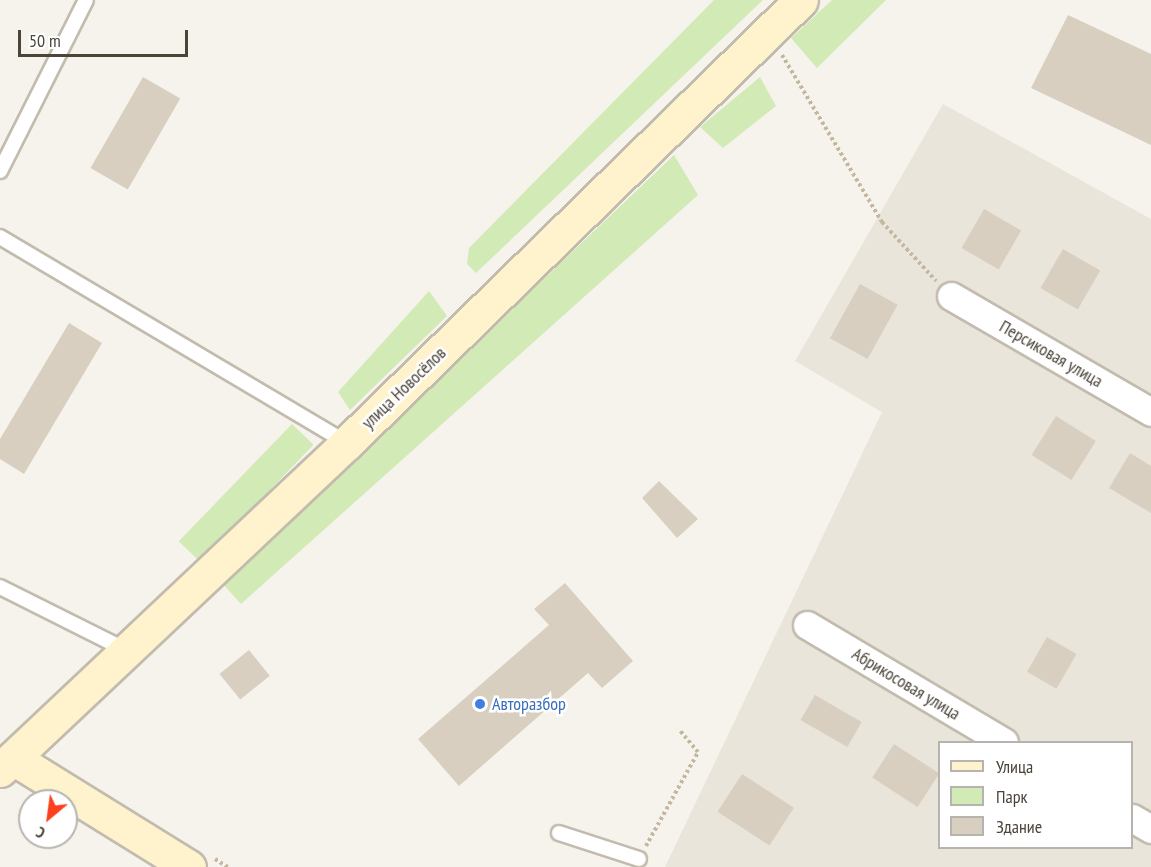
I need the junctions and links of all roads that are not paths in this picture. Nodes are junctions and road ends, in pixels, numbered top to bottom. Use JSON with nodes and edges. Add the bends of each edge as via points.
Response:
{"nodes":[{"id":1,"x":86,"y":0,"type":"edge"},
{"id":2,"x":801,"y":0,"type":"edge"},
{"id":3,"x":0,"y":171,"type":"edge"},
{"id":4,"x":0,"y":237,"type":"edge"},
{"id":5,"x":951,"y":296,"type":"road end"},
{"id":6,"x":1151,"y":412,"type":"edge"},
{"id":7,"x":347,"y":443,"type":"junction"},
{"id":8,"x":0,"y":587,"type":"edge"},
{"id":9,"x":807,"y":626,"type":"dead end"},
{"id":10,"x":124,"y":649,"type":"junction"},
{"id":11,"x":1002,"y":741,"type":"edge"},
{"id":12,"x":6,"y":764,"type":"edge"},
{"id":13,"x":1133,"y":819,"type":"edge"},
{"id":14,"x":1151,"y":829,"type":"edge"},
{"id":15,"x":560,"y":833,"type":"dead end"},
{"id":16,"x":639,"y":859,"type":"road end"},
{"id":17,"x":169,"y":862,"type":"edge"}],
"edges":[{"from":1,"to":3,"type":"lane"},
{"from":2,"to":7,"type":"street","name":"улица Новосёлов"},
{"from":4,"to":7,"type":"lane"},
{"from":5,"to":6,"type":"street","name":"Персиковая улица"},
{"from":7,"to":10,"type":"street","name":"улица Новосёлов"},
{"from":8,"to":10,"type":"lane"},
{"from":9,"to":11,"type":"street","name":"Абрикосовая улица"},
{"from":10,"to":12,"type":"street","name":"улица Новосёлов"},
{"from":12,"to":17,"type":"street"},
{"from":13,"to":14,"type":"street"},
{"from":15,"to":16,"type":"lane"}]}
